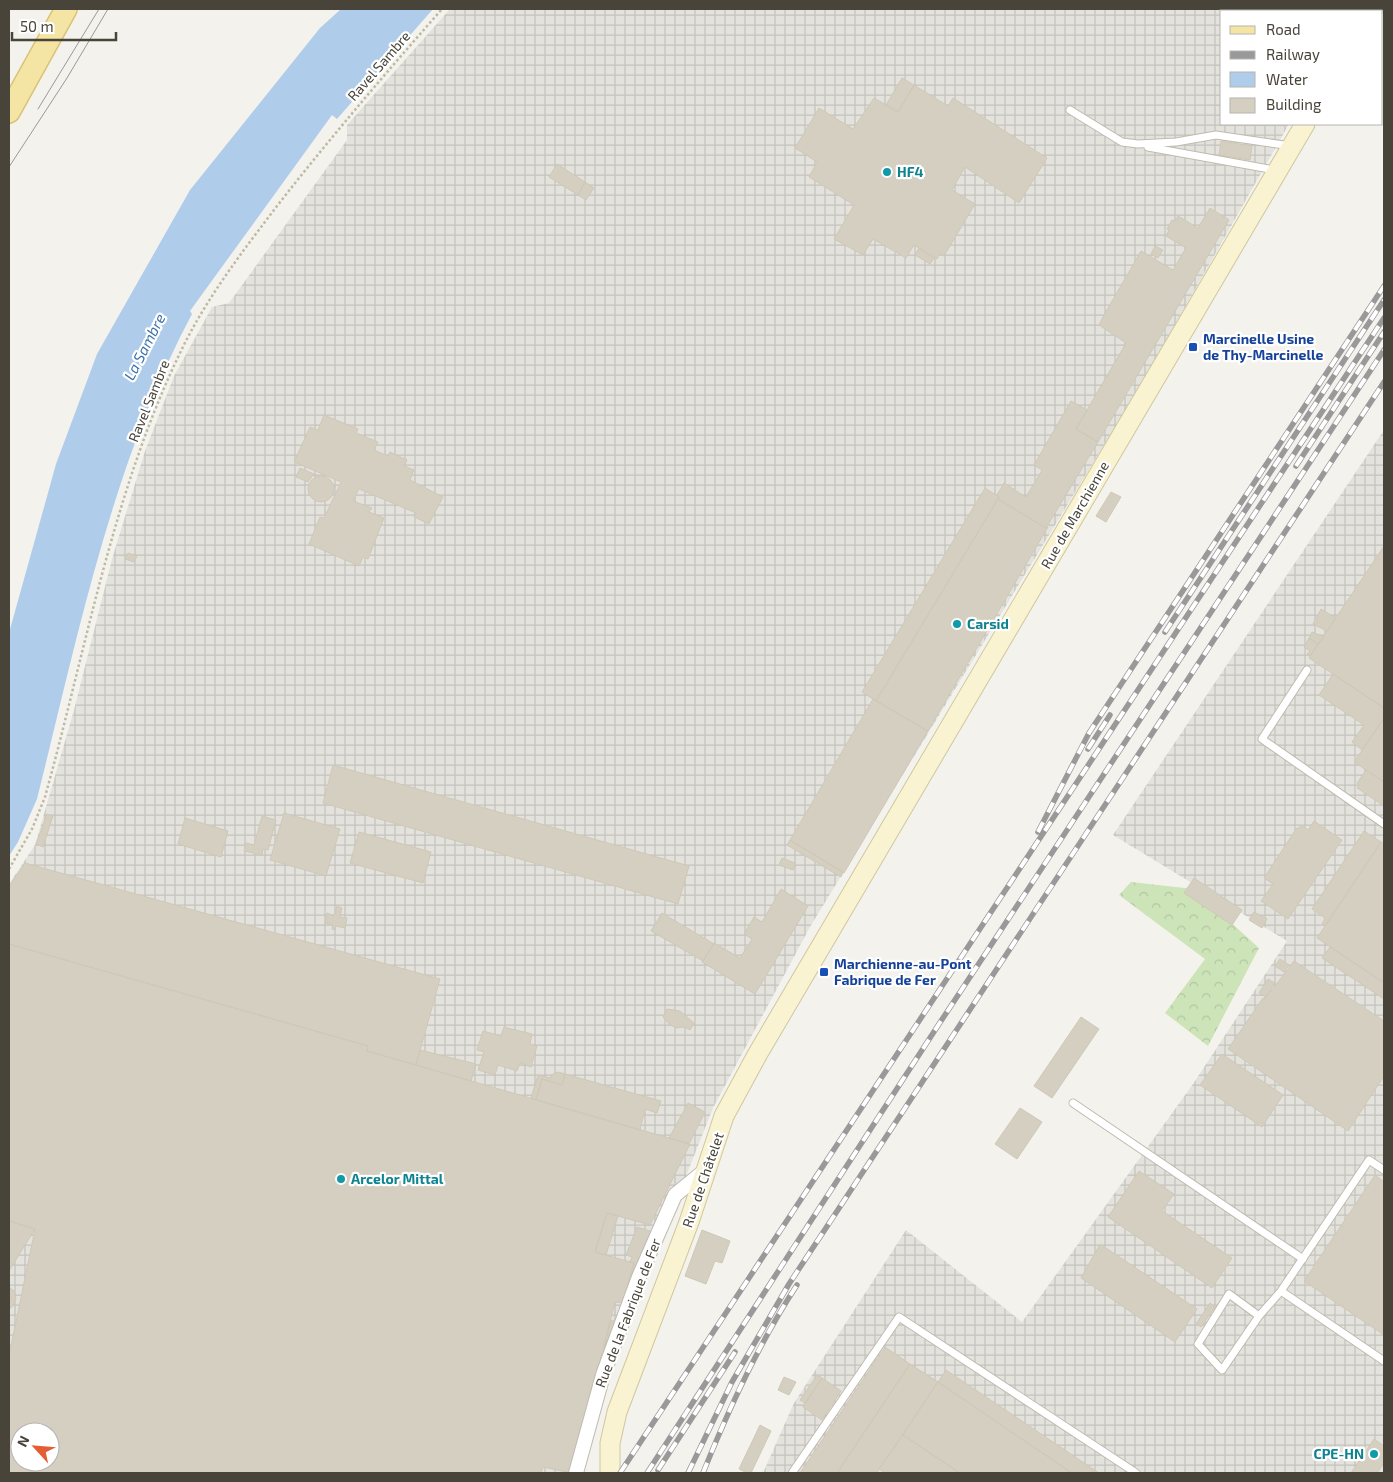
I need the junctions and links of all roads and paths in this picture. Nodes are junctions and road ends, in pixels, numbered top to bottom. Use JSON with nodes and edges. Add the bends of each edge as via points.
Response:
{"nodes":[{"id":1,"x":66,"y":9,"type":"edge"},
{"id":2,"x":442,"y":9,"type":"edge"},
{"id":3,"x":1070,"y":110,"type":"dead end"},
{"id":4,"x":9,"y":112,"type":"edge"},
{"id":5,"x":1304,"y":125,"type":"edge"},
{"id":6,"x":1138,"y":144,"type":"junction"},
{"id":7,"x":1292,"y":146,"type":"junction"},
{"id":8,"x":1277,"y":171,"type":"junction"},
{"id":9,"x":1307,"y":670,"type":"dead end"},
{"id":10,"x":1384,"y":824,"type":"edge"},
{"id":11,"x":9,"y":869,"type":"edge"},
{"id":12,"x":845,"y":906,"type":"joint"},
{"id":13,"x":1073,"y":1103,"type":"dead end"},
{"id":14,"x":707,"y":1169,"type":"junction"},
{"id":15,"x":1384,"y":1170,"type":"edge"},
{"id":16,"x":1303,"y":1259,"type":"junction"},
{"id":17,"x":1281,"y":1291,"type":"junction"},
{"id":18,"x":1259,"y":1316,"type":"junction"},
{"id":19,"x":1384,"y":1361,"type":"edge"},
{"id":20,"x":576,"y":1473,"type":"edge"},
{"id":21,"x":610,"y":1473,"type":"edge"},
{"id":22,"x":792,"y":1473,"type":"edge"},
{"id":23,"x":1136,"y":1473,"type":"edge"}],
"edges":[{"from":1,"to":4,"type":"main road"},
{"from":2,"to":11,"type":"path","name":"Ravel Sambre","via":[[339,127],[257,232],[205,308],[181,350],[156,408],[113,537],[45,797],[32,829]]},
{"from":3,"to":6,"type":"lane","via":[[1122,142]]},
{"from":5,"to":7,"type":"main road","name":"Rue de Marchienne"},
{"from":6,"to":7,"type":"lane","via":[[1216,135]]},
{"from":6,"to":8,"type":"lane"},
{"from":7,"to":8,"type":"main road","name":"Rue de Marchienne"},
{"from":8,"to":12,"type":"main road","name":"Rue de Marchienne"},
{"from":9,"to":10,"type":"lane","via":[[1262,739]]},
{"from":12,"to":14,"type":"main road","name":"Rue de Châtelet","via":[[724,1116]]},
{"from":13,"to":16,"type":"lane"},
{"from":14,"to":20,"type":"street","name":"Rue de la Fabrique de Fer","via":[[675,1194],[639,1277],[603,1375]]},
{"from":14,"to":21,"type":"main road","name":"Rue de Châtelet","via":[[617,1412],[610,1443]]},
{"from":15,"to":16,"type":"lane","via":[[1369,1160]]},
{"from":16,"to":17,"type":"lane"},
{"from":17,"to":18,"type":"lane"},
{"from":17,"to":19,"type":"lane"},
{"from":18,"to":18,"type":"lane","via":[[1222,1370],[1198,1344],[1229,1294]]},
{"from":22,"to":23,"type":"lane","via":[[899,1317]]}]}
